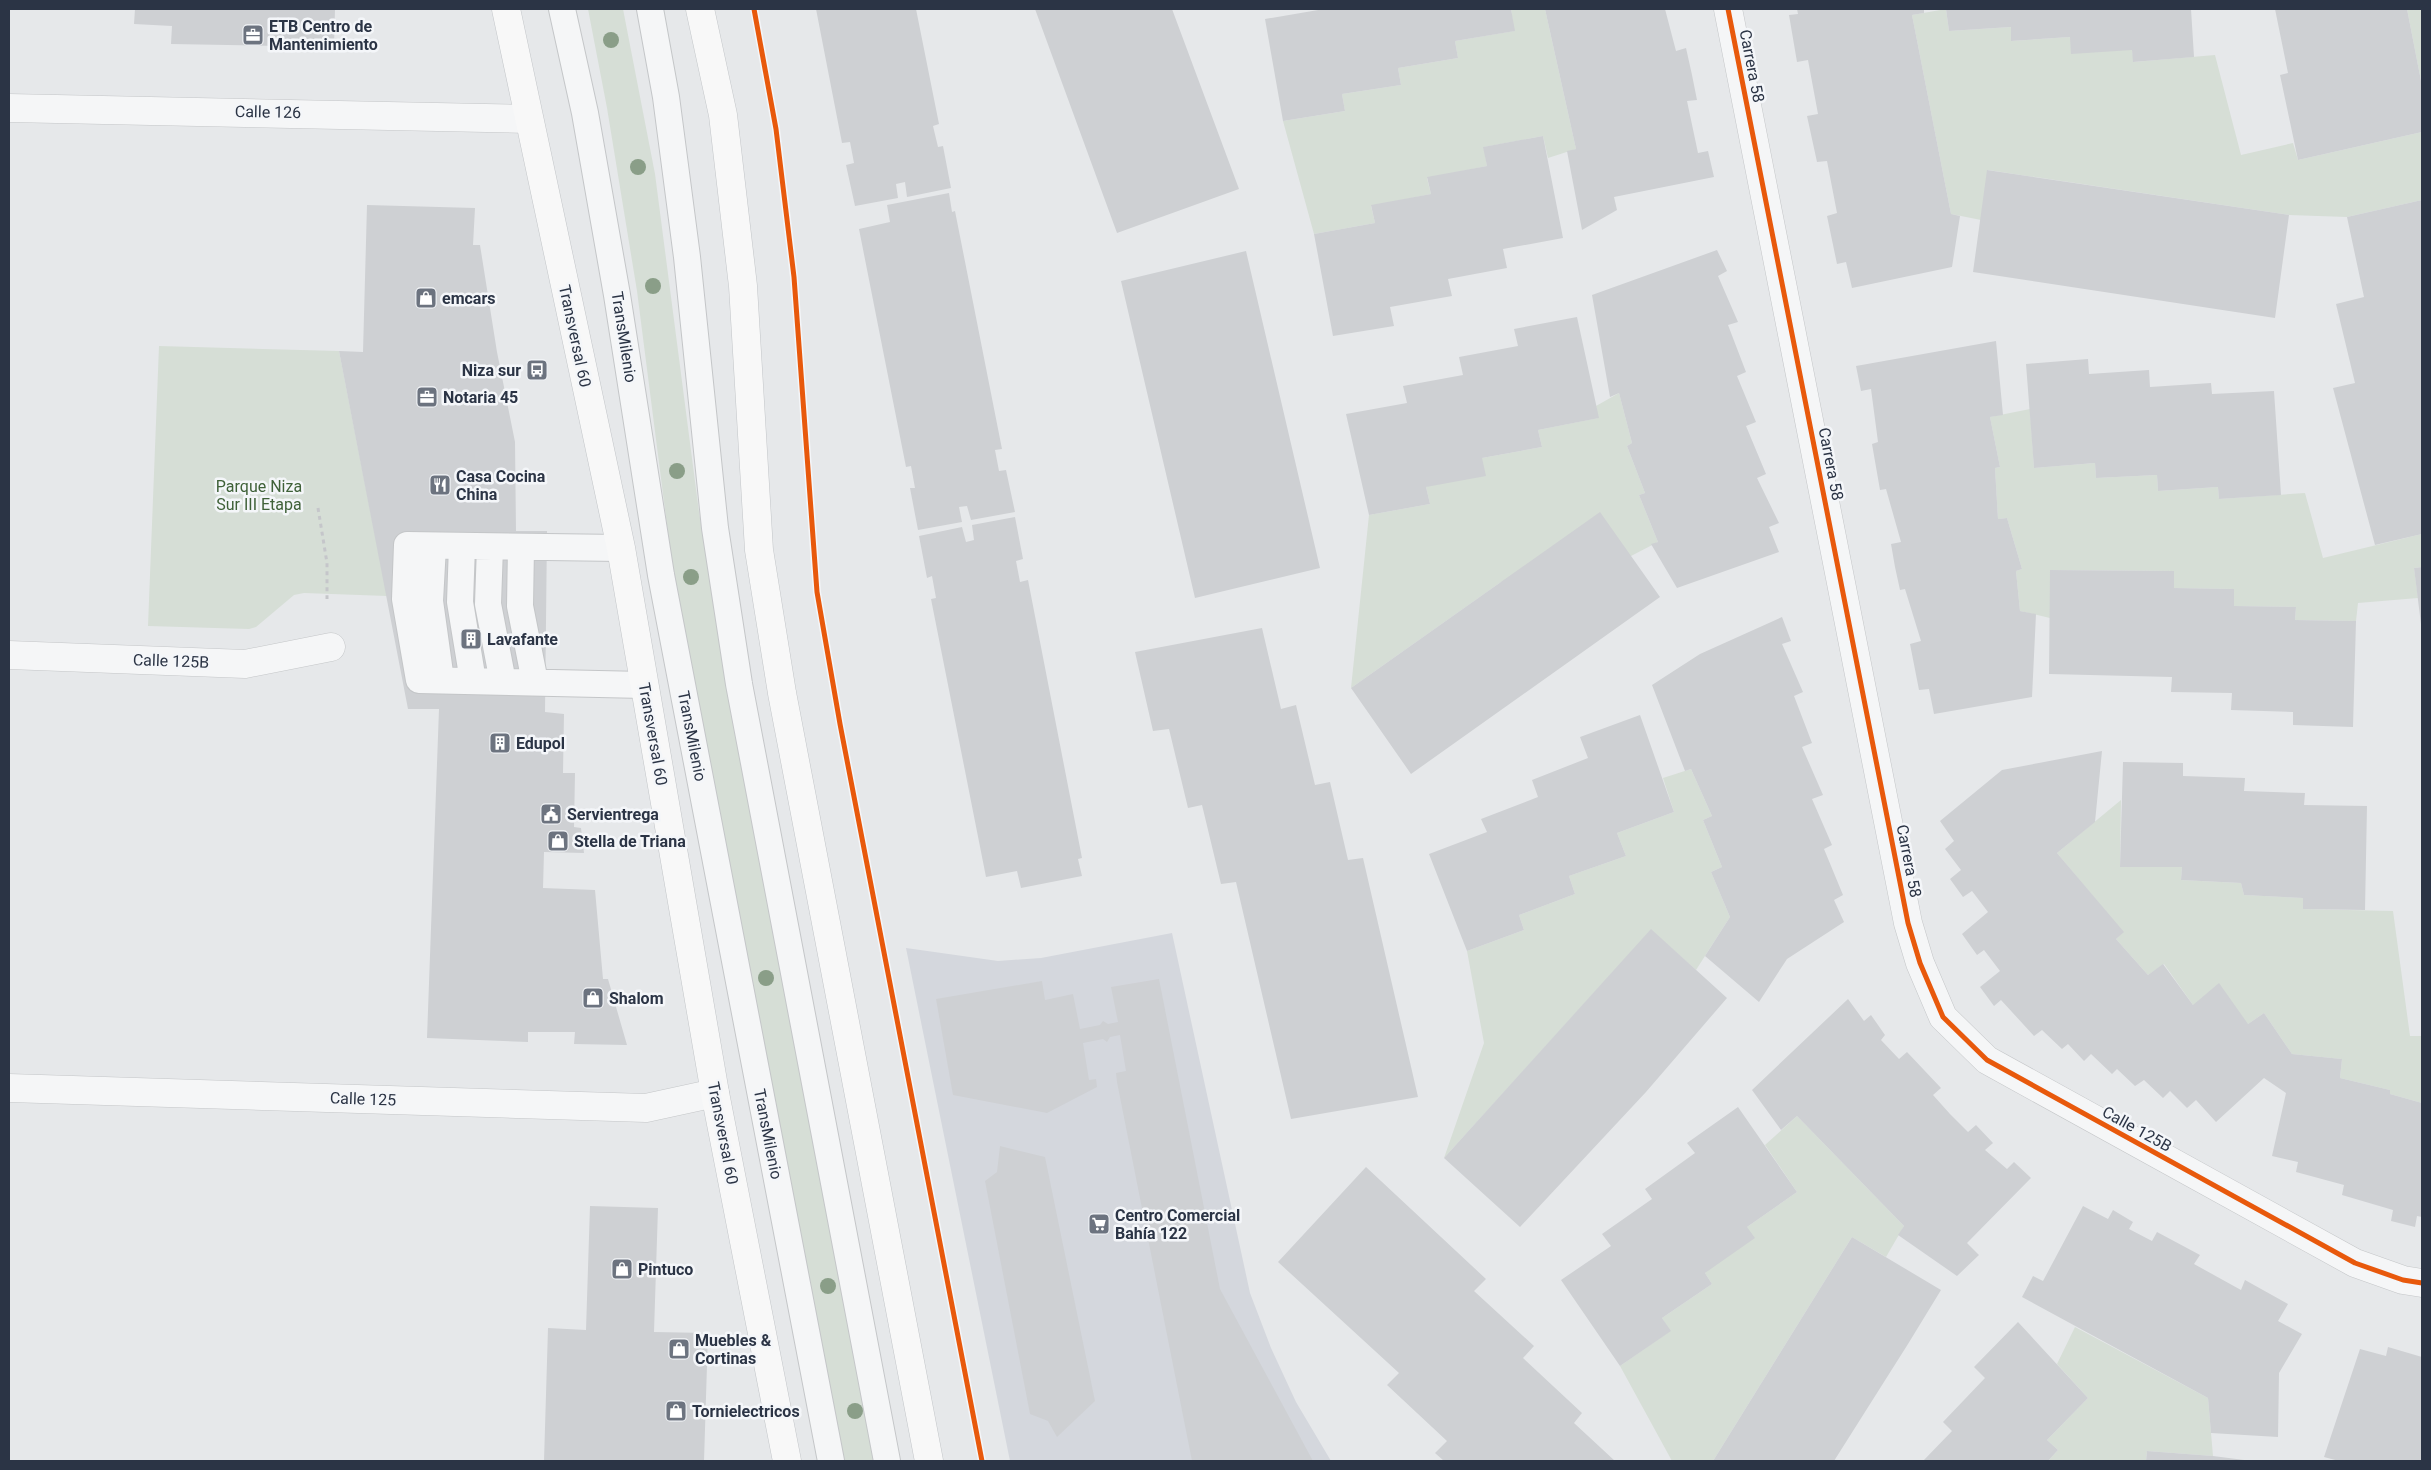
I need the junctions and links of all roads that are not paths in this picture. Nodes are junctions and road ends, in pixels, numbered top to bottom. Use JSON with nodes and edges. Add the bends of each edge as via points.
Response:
{"nodes":[{"id":1,"x":506,"y":9,"type":"edge"},
{"id":2,"x":562,"y":9,"type":"edge"},
{"id":3,"x":650,"y":9,"type":"edge"},
{"id":4,"x":700,"y":9,"type":"edge"},
{"id":5,"x":1728,"y":9,"type":"edge"},
{"id":6,"x":9,"y":108,"type":"edge"},
{"id":7,"x":528,"y":119,"type":"junction"},
{"id":8,"x":462,"y":546,"type":"junction"},
{"id":9,"x":490,"y":547,"type":"junction"},
{"id":10,"x":522,"y":547,"type":"junction"},
{"id":11,"x":620,"y":548,"type":"junction"},
{"id":12,"x":331,"y":647,"type":"dead end"},
{"id":13,"x":9,"y":655,"type":"edge"},
{"id":14,"x":473,"y":680,"type":"junction"},
{"id":15,"x":503,"y":682,"type":"junction"},
{"id":16,"x":535,"y":682,"type":"junction"},
{"id":17,"x":644,"y":685,"type":"junction"},
{"id":18,"x":1908,"y":923,"type":"joint"},
{"id":19,"x":9,"y":1088,"type":"edge"},
{"id":20,"x":715,"y":1093,"type":"junction"},
{"id":21,"x":2422,"y":1283,"type":"edge"},
{"id":22,"x":787,"y":1461,"type":"edge"},
{"id":23,"x":830,"y":1461,"type":"edge"},
{"id":24,"x":887,"y":1461,"type":"edge"},
{"id":25,"x":929,"y":1461,"type":"edge"}],
"edges":[{"from":1,"to":7,"type":"main road","name":"Transversal 60"},
{"from":2,"to":23,"type":"lane","name":"TransMilenio","via":[[585,113],[618,296],[661,575]]},
{"from":3,"to":24,"type":"lane","via":[[666,96],[716,528],[739,684]]},
{"from":4,"to":25,"type":"main road","via":[[727,144],[743,286],[759,550],[780,684]]},
{"from":5,"to":18,"type":"street","name":"Carrera 58"},
{"from":6,"to":7,"type":"street","name":"Calle 126"},
{"from":7,"to":11,"type":"main road","name":"Transversal 60"},
{"from":8,"to":9,"type":"lane"},
{"from":8,"to":14,"type":"lane","via":[[460,602]]},
{"from":8,"to":14,"type":"lane","via":[[433,546],[430,601],[441,680]]},
{"from":9,"to":10,"type":"lane"},
{"from":9,"to":15,"type":"lane","via":[[488,604]]},
{"from":10,"to":11,"type":"lane"},
{"from":10,"to":16,"type":"lane","via":[[520,606]]},
{"from":11,"to":17,"type":"main road","name":"Transversal 60"},
{"from":12,"to":13,"type":"street","name":"Calle 125B","via":[[245,664]]},
{"from":14,"to":15,"type":"lane"},
{"from":15,"to":16,"type":"lane"},
{"from":16,"to":17,"type":"lane"},
{"from":17,"to":20,"type":"main road","name":"Transversal 60"},
{"from":18,"to":21,"type":"street","name":"Calle 125B","via":[[1920,963],[1943,1017],[1987,1060],[2355,1263]]},
{"from":19,"to":20,"type":"street","name":"Calle 125","via":[[646,1108]]},
{"from":20,"to":22,"type":"main road","name":"Transversal 60"}]}
